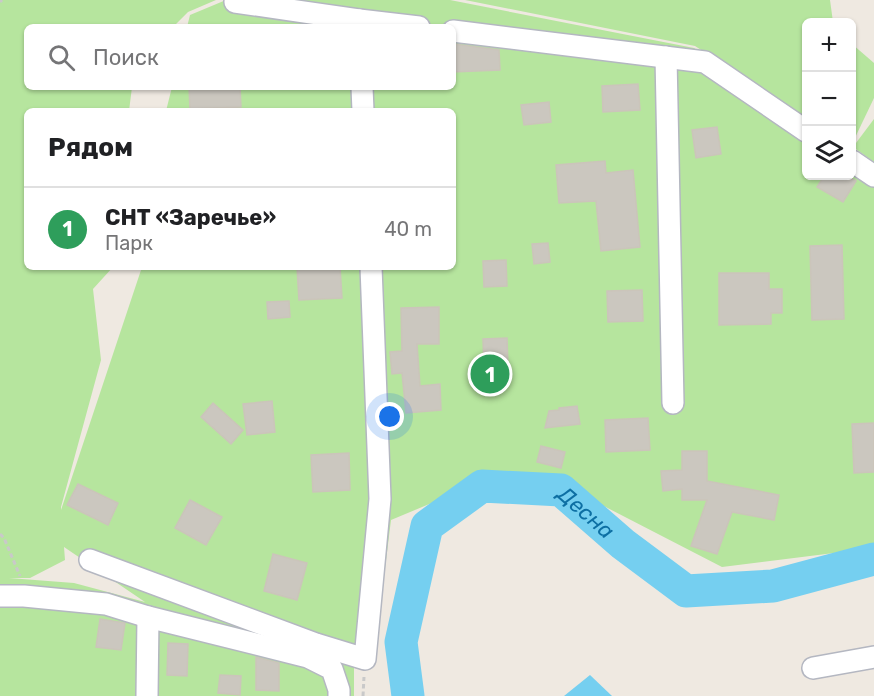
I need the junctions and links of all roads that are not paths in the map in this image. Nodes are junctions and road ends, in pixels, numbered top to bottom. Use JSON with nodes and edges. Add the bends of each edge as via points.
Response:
{"nodes":[{"id":1,"x":235,"y":2,"type":"dead end"},
{"id":2,"x":359,"y":23,"type":"edge"},
{"id":3,"x":374,"y":24,"type":"edge"},
{"id":4,"x":456,"y":31,"type":"edge"},
{"id":5,"x":666,"y":57,"type":"junction"},
{"id":6,"x":362,"y":90,"type":"edge"},
{"id":7,"x":363,"y":108,"type":"edge"},
{"id":8,"x":802,"y":127,"type":"edge"},
{"id":9,"x":856,"y":164,"type":"edge"},
{"id":10,"x":874,"y":176,"type":"edge"},
{"id":11,"x":371,"y":270,"type":"edge"},
{"id":12,"x":673,"y":403,"type":"dead end"},
{"id":13,"x":90,"y":560,"type":"dead end"},
{"id":14,"x":0,"y":596,"type":"edge"},
{"id":15,"x":148,"y":617,"type":"junction"},
{"id":16,"x":874,"y":657,"type":"edge"},
{"id":17,"x":813,"y":668,"type":"dead end"},
{"id":18,"x":147,"y":696,"type":"edge"},
{"id":19,"x":339,"y":696,"type":"edge"}],
"edges":[{"from":1,"to":2,"type":"street"},
{"from":2,"to":3,"type":"street"},
{"from":4,"to":5,"type":"street"},
{"from":5,"to":8,"type":"street","via":[[705,62]]},
{"from":5,"to":12,"type":"street"},
{"from":6,"to":7,"type":"street"},
{"from":9,"to":10,"type":"street"},
{"from":11,"to":13,"type":"street","via":[[380,499],[365,659]]},
{"from":14,"to":15,"type":"street","via":[[106,604]]},
{"from":15,"to":18,"type":"street"},
{"from":15,"to":19,"type":"street","via":[[308,657],[332,669]]},
{"from":16,"to":17,"type":"street"}]}
